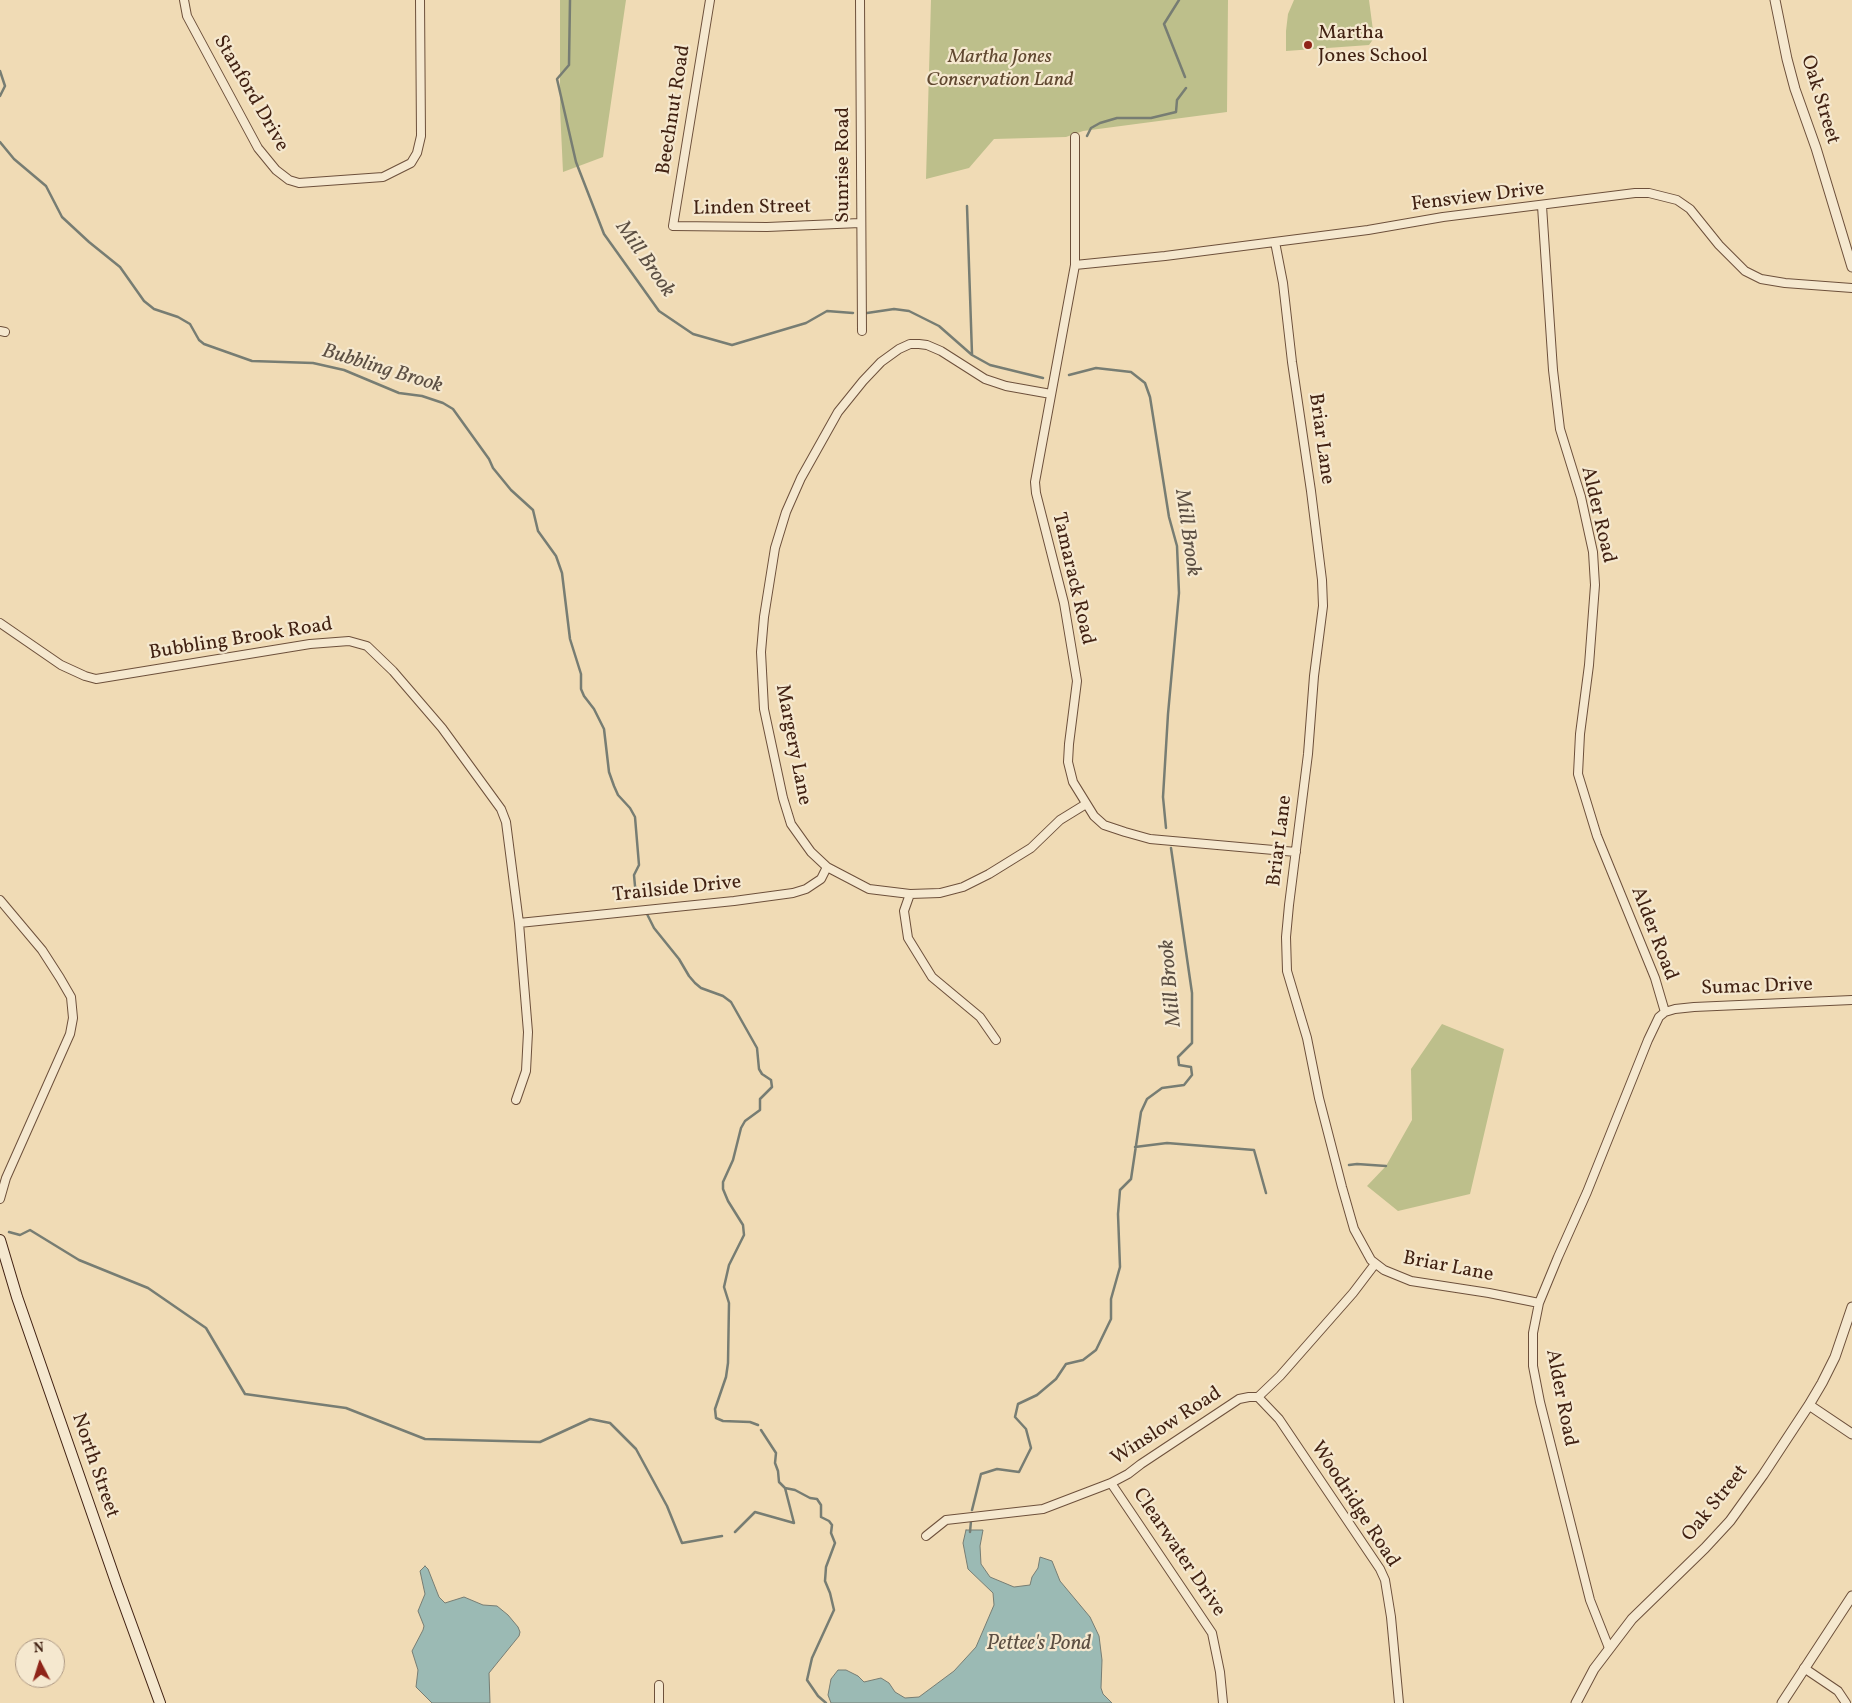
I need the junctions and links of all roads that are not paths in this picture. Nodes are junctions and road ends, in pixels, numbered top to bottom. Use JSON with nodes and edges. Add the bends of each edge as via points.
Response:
{"nodes":[{"id":1,"x":184,"y":0,"type":"edge"},
{"id":2,"x":420,"y":0,"type":"edge"},
{"id":3,"x":710,"y":0,"type":"edge"},
{"id":4,"x":860,"y":0,"type":"edge"},
{"id":5,"x":1775,"y":0,"type":"edge"},
{"id":6,"x":1075,"y":137,"type":"dead end"},
{"id":7,"x":1542,"y":206,"type":"junction"},
{"id":8,"x":860,"y":224,"type":"junction"},
{"id":9,"x":673,"y":226,"type":"joint"},
{"id":10,"x":1275,"y":242,"type":"junction"},
{"id":11,"x":1075,"y":265,"type":"junction"},
{"id":12,"x":1852,"y":267,"type":"edge"},
{"id":13,"x":1852,"y":288,"type":"edge"},
{"id":14,"x":862,"y":331,"type":"dead end"},
{"id":15,"x":1051,"y":394,"type":"junction"},
{"id":16,"x":0,"y":623,"type":"edge"},
{"id":17,"x":1086,"y":804,"type":"junction"},
{"id":18,"x":1296,"y":852,"type":"junction"},
{"id":19,"x":828,"y":867,"type":"junction"},
{"id":20,"x":910,"y":894,"type":"junction"},
{"id":21,"x":0,"y":900,"type":"edge"},
{"id":22,"x":519,"y":923,"type":"junction"},
{"id":23,"x":1852,"y":1000,"type":"edge"},
{"id":24,"x":1665,"y":1012,"type":"junction"},
{"id":25,"x":996,"y":1040,"type":"dead end"},
{"id":26,"x":516,"y":1100,"type":"dead end"},
{"id":27,"x":0,"y":1200,"type":"edge"},
{"id":28,"x":0,"y":1240,"type":"edge"},
{"id":29,"x":1375,"y":1264,"type":"junction"},
{"id":30,"x":1539,"y":1303,"type":"junction"},
{"id":31,"x":1852,"y":1307,"type":"edge"},
{"id":32,"x":1258,"y":1397,"type":"junction"},
{"id":33,"x":1809,"y":1405,"type":"junction"},
{"id":34,"x":1852,"y":1434,"type":"edge"},
{"id":35,"x":1111,"y":1482,"type":"junction"},
{"id":36,"x":926,"y":1536,"type":"dead end"},
{"id":37,"x":1852,"y":1596,"type":"edge"},
{"id":38,"x":1609,"y":1648,"type":"junction"},
{"id":39,"x":1804,"y":1668,"type":"junction"},
{"id":40,"x":659,"y":1684,"type":"dead end"},
{"id":41,"x":160,"y":1703,"type":"edge"},
{"id":42,"x":659,"y":1703,"type":"edge"},
{"id":43,"x":1223,"y":1703,"type":"edge"},
{"id":44,"x":1398,"y":1703,"type":"edge"},
{"id":45,"x":1576,"y":1703,"type":"edge"},
{"id":46,"x":1782,"y":1703,"type":"edge"},
{"id":47,"x":1846,"y":1703,"type":"edge"}],
"edges":[{"from":1,"to":2,"type":"street","name":"Stanford Drive","via":[[187,16],[258,148],[276,170],[299,183],[383,177],[411,163],[421,136]]},
{"from":3,"to":9,"type":"street","name":"Beechnut Road"},
{"from":4,"to":8,"type":"street","name":"Sunrise Road"},
{"from":5,"to":12,"type":"street","name":"Oak Street","via":[[1795,89]]},
{"from":6,"to":11,"type":"street","name":"Tamarack Road"},
{"from":7,"to":10,"type":"street","name":"Fensview Drive"},
{"from":7,"to":13,"type":"street","name":"Fensview Drive","via":[[1635,193],[1676,200],[1690,209],[1735,261],[1761,279]]},
{"from":7,"to":24,"type":"street","name":"Alder Road","via":[[1560,429],[1581,496],[1593,552],[1595,585],[1578,774],[1597,836],[1655,978]]},
{"from":8,"to":9,"type":"street","name":"Linden Street"},
{"from":8,"to":14,"type":"street","name":"Sunrise Road"},
{"from":10,"to":11,"type":"street","name":"Fensview Drive"},
{"from":10,"to":18,"type":"street","name":"Briar Lane","via":[[1311,491],[1323,606]]},
{"from":11,"to":15,"type":"street","name":"Tamarack Road"},
{"from":15,"to":17,"type":"street","name":"Tamarack Road","via":[[1035,482],[1036,494],[1064,603],[1077,681],[1068,762],[1073,782]]},
{"from":15,"to":19,"type":"street","name":"Margery Lane","via":[[985,379],[933,347],[910,344],[887,358],[862,381],[838,412],[801,478],[786,512],[767,586],[761,652],[764,709],[791,824],[811,852]]},
{"from":16,"to":22,"type":"street","name":"Bubbling Brook Road","via":[[61,665],[96,678],[310,644],[349,640],[366,646],[393,671],[437,723],[501,809],[506,822]]},
{"from":17,"to":18,"type":"street","name":"Tamarack Road","via":[[1104,825],[1150,838]]},
{"from":17,"to":20,"type":"street","name":"Margery Lane","via":[[1060,820],[1030,848],[989,874],[963,887],[940,893]]},
{"from":18,"to":29,"type":"street","name":"Briar Lane","via":[[1286,937],[1287,972],[1307,1038],[1319,1098],[1354,1229]]},
{"from":19,"to":20,"type":"street","name":"Margery Lane","via":[[869,889]]},
{"from":19,"to":22,"type":"street","name":"Trailside Drive","via":[[821,879],[793,893]]},
{"from":20,"to":25,"type":"street","via":[[904,911],[908,938],[932,977],[980,1017]]},
{"from":21,"to":27,"type":"street","via":[[42,950],[60,978],[71,997],[73,1018],[70,1034],[6,1178]]},
{"from":22,"to":26,"type":"street","name":"Bubbling Brook Road","via":[[528,1032],[526,1071]]},
{"from":23,"to":24,"type":"street","name":"Sumac Drive","via":[[1694,1007]]},
{"from":24,"to":30,"type":"street","name":"Alder Road","via":[[1659,1017],[1648,1040]]},
{"from":28,"to":41,"type":"main road","name":"North Street","via":[[116,1586]]},
{"from":29,"to":30,"type":"street","name":"Briar Lane","via":[[1411,1281]]},
{"from":29,"to":32,"type":"street","via":[[1280,1376]]},
{"from":30,"to":38,"type":"street","name":"Alder Road","via":[[1532,1354],[1535,1375],[1590,1600]]},
{"from":31,"to":33,"type":"street","name":"Oak Street","via":[[1835,1357]]},
{"from":32,"to":35,"type":"street","name":"Winslow Road","via":[[1239,1399],[1128,1474]]},
{"from":32,"to":44,"type":"street","name":"Woodridge Road","via":[[1279,1419],[1380,1569],[1391,1618]]},
{"from":33,"to":34,"type":"street"},
{"from":33,"to":38,"type":"street","name":"Oak Street","via":[[1730,1521],[1632,1619]]},
{"from":35,"to":36,"type":"street","name":"Winslow Road","via":[[1043,1509],[946,1520]]},
{"from":35,"to":43,"type":"street","name":"Clearwater Drive","via":[[1212,1633]]},
{"from":37,"to":39,"type":"street"},
{"from":38,"to":45,"type":"street","name":"Oak Street"},
{"from":39,"to":46,"type":"street"},
{"from":39,"to":47,"type":"street","via":[[1838,1691]]},
{"from":40,"to":42,"type":"street"}]}
